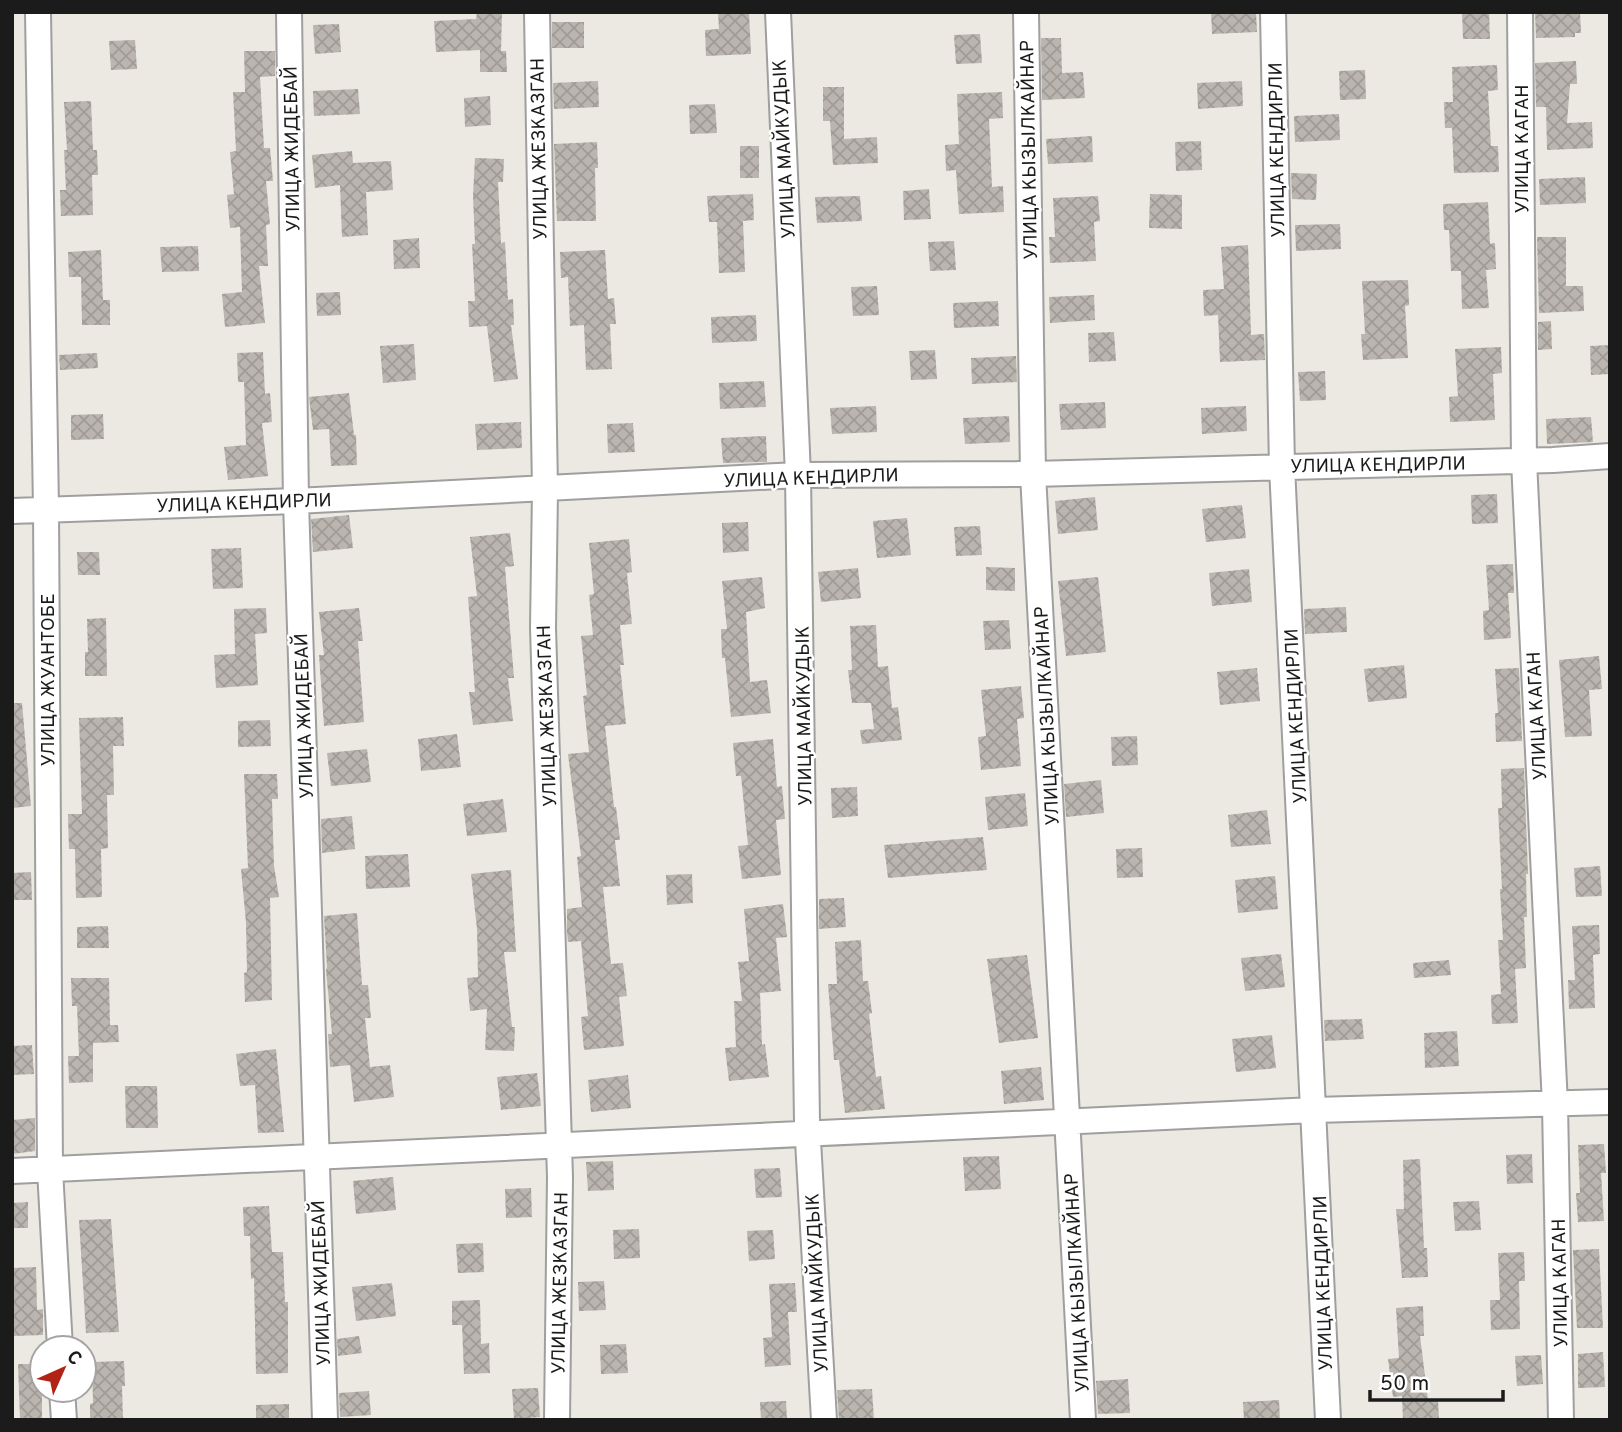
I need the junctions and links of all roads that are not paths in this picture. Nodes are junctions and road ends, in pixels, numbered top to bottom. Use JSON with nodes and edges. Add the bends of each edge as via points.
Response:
{"nodes":[{"id":1,"x":38,"y":12,"type":"edge"},
{"id":2,"x":289,"y":12,"type":"edge"},
{"id":3,"x":537,"y":12,"type":"edge"},
{"id":4,"x":778,"y":12,"type":"edge"},
{"id":5,"x":1026,"y":12,"type":"edge"},
{"id":6,"x":1273,"y":12,"type":"edge"},
{"id":7,"x":1520,"y":12,"type":"edge"},
{"id":8,"x":1610,"y":456,"type":"edge"},
{"id":9,"x":1524,"y":461,"type":"junction"},
{"id":10,"x":1282,"y":467,"type":"junction"},
{"id":11,"x":1033,"y":474,"type":"junction"},
{"id":12,"x":798,"y":475,"type":"junction"},
{"id":13,"x":545,"y":489,"type":"junction"},
{"id":14,"x":296,"y":501,"type":"junction"},
{"id":15,"x":46,"y":509,"type":"junction"},
{"id":16,"x":12,"y":511,"type":"edge"},
{"id":17,"x":1610,"y":1102,"type":"edge"},
{"id":18,"x":1555,"y":1105,"type":"junction"},
{"id":19,"x":1314,"y":1110,"type":"junction"},
{"id":20,"x":1067,"y":1121,"type":"junction"},
{"id":21,"x":808,"y":1133,"type":"junction"},
{"id":22,"x":559,"y":1145,"type":"junction"},
{"id":23,"x":316,"y":1156,"type":"junction"},
{"id":24,"x":50,"y":1170,"type":"junction"},
{"id":25,"x":12,"y":1171,"type":"edge"},
{"id":26,"x":59,"y":1334,"type":"edge"},
{"id":27,"x":325,"y":1420,"type":"edge"},
{"id":28,"x":557,"y":1420,"type":"edge"},
{"id":29,"x":824,"y":1420,"type":"edge"},
{"id":30,"x":1083,"y":1420,"type":"edge"},
{"id":31,"x":1328,"y":1420,"type":"edge"},
{"id":32,"x":1561,"y":1420,"type":"edge"}],
"edges":[{"from":1,"to":15,"type":"street","name":"УЛИЦА ЖУАНТОБЕ"},
{"from":2,"to":14,"type":"street","name":"УЛИЦА ЖИДЕБАЙ"},
{"from":3,"to":13,"type":"street","name":"УЛИЦА ЖЕЗКАЗГАН"},
{"from":4,"to":12,"type":"street","name":"УЛИЦА МАЙКУДЫК"},
{"from":5,"to":11,"type":"street","name":"УЛИЦА КЫЗЫЛКАЙНАР"},
{"from":6,"to":10,"type":"street","name":"УЛИЦА КЕНДИРЛИ"},
{"from":7,"to":9,"type":"street","name":"УЛИЦА КАГАН"},
{"from":8,"to":9,"type":"street","name":"УЛИЦА КЕНДИРЛИ"},
{"from":9,"to":10,"type":"street","name":"УЛИЦА КЕНДИРЛИ"},
{"from":9,"to":18,"type":"street","name":"УЛИЦА КАГАН"},
{"from":10,"to":11,"type":"street","name":"УЛИЦА КЕНДИРЛИ"},
{"from":10,"to":19,"type":"street","name":"УЛИЦА КЕНДИРЛИ"},
{"from":11,"to":12,"type":"street","name":"УЛИЦА КЕНДИРЛИ"},
{"from":11,"to":20,"type":"street","name":"УЛИЦА КЫЗЫЛКАЙНАР"},
{"from":12,"to":13,"type":"street","name":"УЛИЦА КЕНДИРЛИ"},
{"from":12,"to":21,"type":"street","name":"УЛИЦА МАЙКУДЫК"},
{"from":13,"to":14,"type":"street","name":"УЛИЦА КЕНДИРЛИ"},
{"from":13,"to":22,"type":"street","name":"УЛИЦА ЖЕЗКАЗГАН","via":[[543,628]]},
{"from":14,"to":15,"type":"street","name":"УЛИЦА КЕНДИРЛИ"},
{"from":14,"to":23,"type":"street","name":"УЛИЦА ЖИДЕБАЙ"},
{"from":15,"to":16,"type":"street","name":"УЛИЦА КЕНДИРЛИ"},
{"from":15,"to":24,"type":"street","name":"УЛИЦА ЖУАНТОБЕ"},
{"from":17,"to":18,"type":"street"},
{"from":18,"to":19,"type":"street"},
{"from":18,"to":32,"type":"street","name":"УЛИЦА КАГАН"},
{"from":19,"to":20,"type":"street"},
{"from":19,"to":31,"type":"street","name":"УЛИЦА КЕНДИРЛИ"},
{"from":20,"to":21,"type":"street"},
{"from":20,"to":30,"type":"street","name":"УЛИЦА КЫЗЫЛКАЙНАР"},
{"from":21,"to":22,"type":"street"},
{"from":21,"to":29,"type":"street","name":"УЛИЦА МАЙКУДЫК"},
{"from":22,"to":23,"type":"street"},
{"from":22,"to":28,"type":"street","name":"УЛИЦА ЖЕЗКАЗГАН"},
{"from":23,"to":24,"type":"street"},
{"from":23,"to":27,"type":"street","name":"УЛИЦА ЖИДЕБАЙ"},
{"from":24,"to":25,"type":"street"},
{"from":24,"to":26,"type":"street","name":"УЛИЦА ЖУАНТОБЕ"}]}
